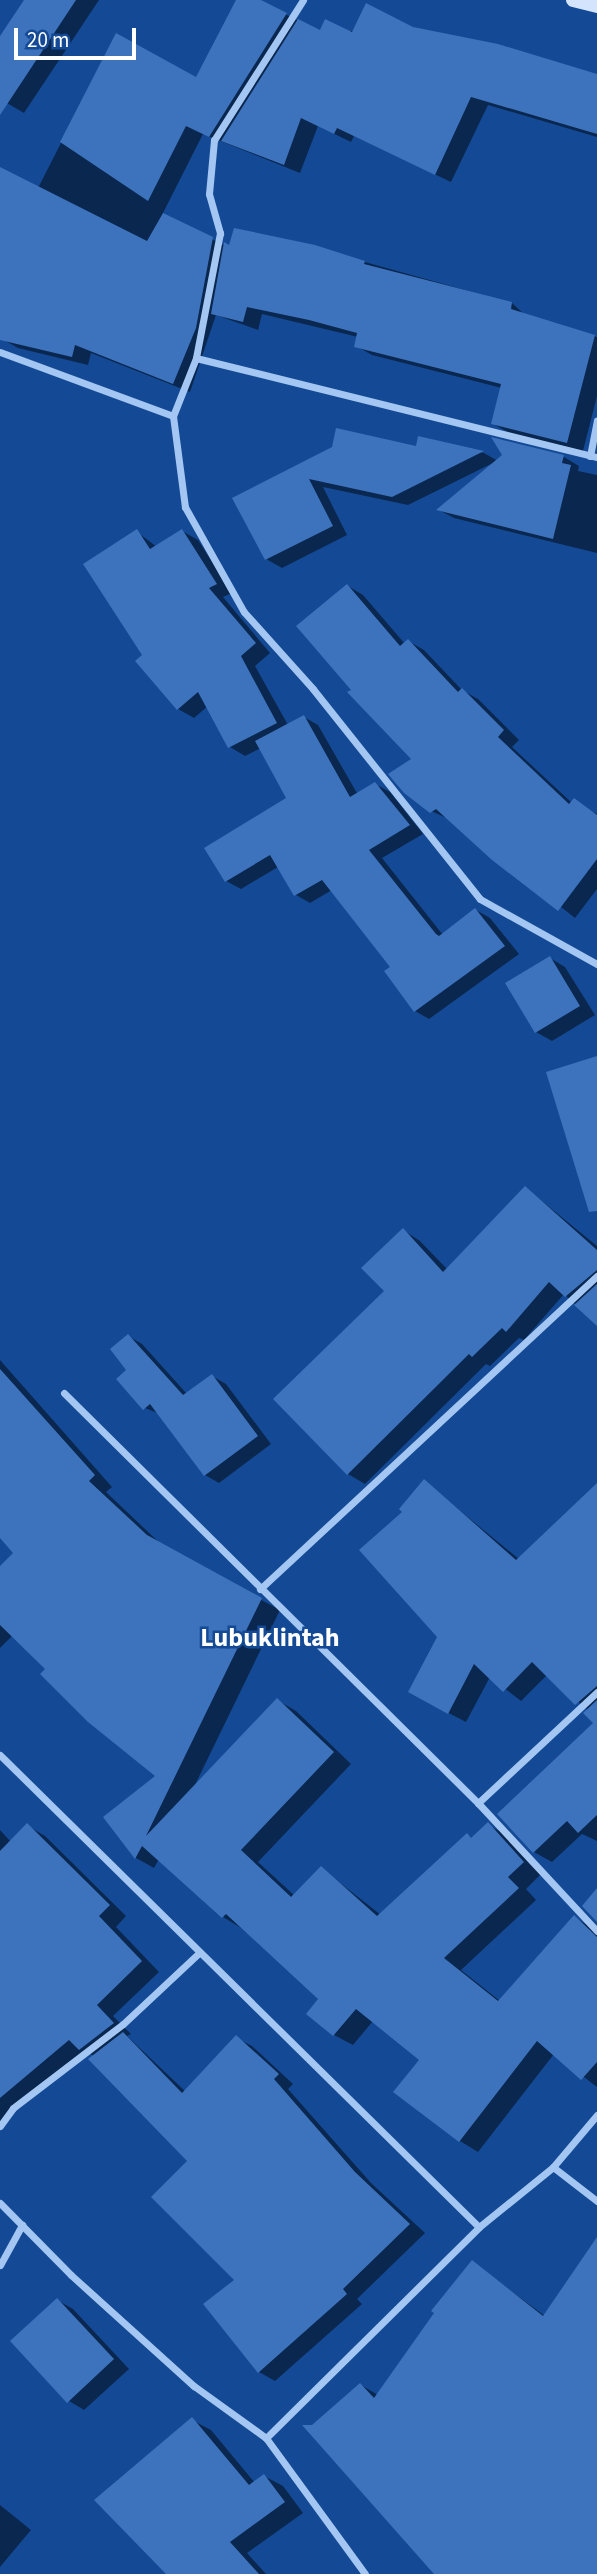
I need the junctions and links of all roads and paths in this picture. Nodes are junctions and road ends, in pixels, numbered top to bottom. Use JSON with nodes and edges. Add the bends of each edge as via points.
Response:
{"nodes":[{"id":1,"x":303,"y":0,"type":"edge"},
{"id":2,"x":573,"y":0,"type":"edge"},
{"id":3,"x":597,"y":6,"type":"edge"},
{"id":4,"x":0,"y":352,"type":"edge"},
{"id":5,"x":196,"y":359,"type":"junction"},
{"id":6,"x":173,"y":416,"type":"junction"},
{"id":7,"x":597,"y":421,"type":"edge"},
{"id":8,"x":594,"y":457,"type":"edge"},
{"id":9,"x":597,"y":964,"type":"edge"},
{"id":10,"x":597,"y":1276,"type":"edge"},
{"id":11,"x":64,"y":1392,"type":"dead end"},
{"id":12,"x":260,"y":1589,"type":"junction"},
{"id":13,"x":597,"y":1692,"type":"edge"},
{"id":14,"x":0,"y":1755,"type":"edge"},
{"id":15,"x":478,"y":1803,"type":"junction"},
{"id":16,"x":597,"y":1931,"type":"edge"},
{"id":17,"x":200,"y":1952,"type":"junction"},
{"id":18,"x":597,"y":2115,"type":"edge"},
{"id":19,"x":0,"y":2126,"type":"edge"},
{"id":20,"x":553,"y":2167,"type":"junction"},
{"id":21,"x":597,"y":2201,"type":"edge"},
{"id":22,"x":0,"y":2203,"type":"edge"},
{"id":23,"x":22,"y":2225,"type":"junction"},
{"id":24,"x":479,"y":2227,"type":"junction"},
{"id":25,"x":0,"y":2265,"type":"edge"},
{"id":26,"x":266,"y":2438,"type":"junction"},
{"id":27,"x":365,"y":2574,"type":"edge"}],
"edges":[{"from":1,"to":5,"type":"street","via":[[214,141],[209,194],[220,233]]},
{"from":2,"to":3,"type":"main road"},
{"from":4,"to":6,"type":"street"},
{"from":5,"to":6,"type":"street"},
{"from":5,"to":8,"type":"street"},
{"from":6,"to":9,"type":"street","via":[[185,507],[244,612],[313,689],[480,899]]},
{"from":7,"to":8,"type":"street"},
{"from":10,"to":12,"type":"street"},
{"from":11,"to":12,"type":"street"},
{"from":12,"to":15,"type":"street"},
{"from":13,"to":15,"type":"street"},
{"from":14,"to":17,"type":"street"},
{"from":15,"to":16,"type":"street"},
{"from":17,"to":19,"type":"street","via":[[123,2024],[13,2108]]},
{"from":17,"to":24,"type":"street"},
{"from":18,"to":20,"type":"street"},
{"from":20,"to":21,"type":"street"},
{"from":20,"to":24,"type":"street"},
{"from":22,"to":23,"type":"street"},
{"from":23,"to":25,"type":"street"},
{"from":23,"to":26,"type":"street","via":[[194,2386]]},
{"from":24,"to":26,"type":"street"},
{"from":26,"to":27,"type":"street"}]}
